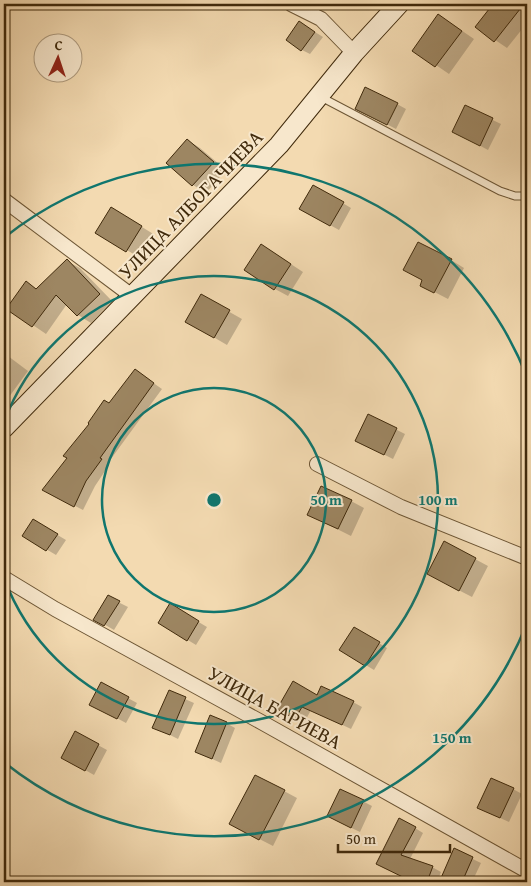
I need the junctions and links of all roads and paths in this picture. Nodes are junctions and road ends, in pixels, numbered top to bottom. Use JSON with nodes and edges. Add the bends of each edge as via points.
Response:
{"nodes":[{"id":1,"x":291,"y":4,"type":"edge"},
{"id":2,"x":399,"y":4,"type":"edge"},
{"id":3,"x":354,"y":53,"type":"junction"},
{"id":4,"x":319,"y":96,"type":"junction"},
{"id":5,"x":527,"y":196,"type":"edge"},
{"id":6,"x":4,"y":200,"type":"edge"},
{"id":7,"x":132,"y":296,"type":"junction"},
{"id":8,"x":4,"y":428,"type":"edge"},
{"id":9,"x":317,"y":464,"type":"dead end"},
{"id":10,"x":527,"y":558,"type":"edge"},
{"id":11,"x":4,"y":578,"type":"edge"},
{"id":12,"x":527,"y":871,"type":"edge"}],
"edges":[{"from":1,"to":3,"type":"street","via":[[321,19]]},
{"from":2,"to":3,"type":"street","name":"УЛИЦА АЛБОГАЧИЕВА"},
{"from":3,"to":4,"type":"street","name":"УЛИЦА АЛБОГАЧИЕВА"},
{"from":4,"to":5,"type":"lane","via":[[491,187],[515,196]]},
{"from":4,"to":7,"type":"street","name":"УЛИЦА АЛБОГАЧИЕВА","via":[[279,145]]},
{"from":6,"to":7,"type":"street"},
{"from":7,"to":8,"type":"street","name":"УЛИЦА АЛБОГАЧИЕВА"},
{"from":9,"to":10,"type":"street","via":[[401,506]]},
{"from":11,"to":12,"type":"street","name":"УЛИЦА БАРИЕВА"}]}
